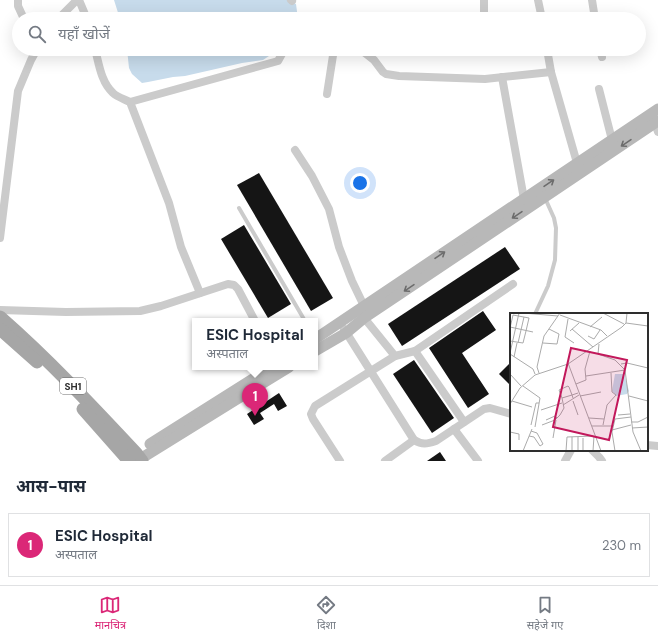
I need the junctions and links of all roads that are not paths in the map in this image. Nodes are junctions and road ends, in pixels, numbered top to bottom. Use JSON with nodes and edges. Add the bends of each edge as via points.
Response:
{"nodes":[{"id":1,"x":18,"y":0,"type":"edge"},
{"id":2,"x":78,"y":0,"type":"edge"},
{"id":3,"x":484,"y":0,"type":"edge"},
{"id":4,"x":538,"y":0,"type":"edge"},
{"id":5,"x":592,"y":0,"type":"edge"},
{"id":6,"x":21,"y":12,"type":"edge"},
{"id":7,"x":65,"y":12,"type":"edge"},
{"id":8,"x":84,"y":12,"type":"edge"},
{"id":9,"x":484,"y":12,"type":"edge"},
{"id":10,"x":541,"y":12,"type":"edge"},
{"id":11,"x":594,"y":12,"type":"edge"},
{"id":12,"x":33,"y":56,"type":"edge"},
{"id":13,"x":97,"y":56,"type":"edge"},
{"id":14,"x":281,"y":56,"type":"edge"},
{"id":15,"x":333,"y":56,"type":"edge"},
{"id":16,"x":369,"y":56,"type":"edge"},
{"id":17,"x":549,"y":56,"type":"edge"},
{"id":18,"x":552,"y":72,"type":"junction"},
{"id":19,"x":502,"y":77,"type":"junction"},
{"id":20,"x":599,"y":89,"type":"dead end"},
{"id":21,"x":327,"y":94,"type":"dead end"},
{"id":22,"x":130,"y":102,"type":"junction"},
{"id":23,"x":658,"y":109,"type":"edge"},
{"id":24,"x":655,"y":125,"type":"edge"},
{"id":25,"x":612,"y":140,"type":"junction"},
{"id":26,"x":295,"y":150,"type":"dead end"},
{"id":27,"x":577,"y":164,"type":"junction"},
{"id":28,"x":545,"y":197,"type":"junction"},
{"id":29,"x":524,"y":199,"type":"junction"},
{"id":30,"x":239,"y":208,"type":"dead end"},
{"id":31,"x":0,"y":238,"type":"edge"},
{"id":32,"x":513,"y":284,"type":"dead end"},
{"id":33,"x":200,"y":293,"type":"junction"},
{"id":34,"x":0,"y":310,"type":"edge"},
{"id":35,"x":362,"y":311,"type":"junction"},
{"id":36,"x":535,"y":313,"type":"edge"},
{"id":37,"x":0,"y":317,"type":"edge"},
{"id":38,"x":253,"y":318,"type":"edge"},
{"id":39,"x":303,"y":318,"type":"edge"},
{"id":40,"x":340,"y":322,"type":"junction"},
{"id":41,"x":0,"y":329,"type":"edge"},
{"id":42,"x":346,"y":333,"type":"junction"},
{"id":43,"x":318,"y":336,"type":"edge"},
{"id":44,"x":318,"y":349,"type":"edge"},
{"id":45,"x":415,"y":351,"type":"junction"},
{"id":46,"x":395,"y":356,"type":"junction"},
{"id":47,"x":268,"y":370,"type":"edge"},
{"id":48,"x":284,"y":370,"type":"edge"},
{"id":49,"x":371,"y":371,"type":"junction"},
{"id":50,"x":510,"y":414,"type":"edge"},
{"id":51,"x":464,"y":422,"type":"junction"},
{"id":52,"x":454,"y":429,"type":"junction"},
{"id":53,"x":414,"y":440,"type":"junction"},
{"id":54,"x":648,"y":445,"type":"edge"},
{"id":55,"x":658,"y":446,"type":"edge"},
{"id":56,"x":570,"y":451,"type":"edge"},
{"id":57,"x":594,"y":451,"type":"edge"},
{"id":58,"x":135,"y":459,"type":"edge"},
{"id":59,"x":340,"y":461,"type":"edge"},
{"id":60,"x":385,"y":461,"type":"edge"},
{"id":61,"x":478,"y":461,"type":"edge"},
{"id":62,"x":565,"y":461,"type":"edge"},
{"id":63,"x":602,"y":461,"type":"edge"}],
"edges":[{"from":1,"to":6,"type":"street"},
{"from":2,"to":7,"type":"street"},
{"from":2,"to":8,"type":"street"},
{"from":3,"to":9,"type":"street"},
{"from":4,"to":10,"type":"street"},
{"from":5,"to":11,"type":"street"},
{"from":12,"to":31,"type":"street","via":[[18,91]]},
{"from":13,"to":22,"type":"street","via":[[106,86],[114,94]]},
{"from":14,"to":22,"type":"street","via":[[278,62]]},
{"from":15,"to":21,"type":"street"},
{"from":16,"to":19,"type":"street","via":[[386,74],[485,79]]},
{"from":17,"to":18,"type":"street"},
{"from":18,"to":19,"type":"street"},
{"from":18,"to":27,"type":"street"},
{"from":19,"to":29,"type":"street"},
{"from":20,"to":25,"type":"street"},
{"from":22,"to":33,"type":"street","via":[[169,203],[181,247]]},
{"from":23,"to":24,"type":"main road"},
{"from":24,"to":25,"type":"main road"},
{"from":24,"to":28,"type":"main road","one_way":true},
{"from":25,"to":27,"type":"main road"},
{"from":26,"to":35,"type":"street","via":[[329,209],[339,247]]},
{"from":29,"to":27,"type":"main road","one_way":true},
{"from":28,"to":35,"type":"main road","one_way":true},
{"from":28,"to":36,"type":"lane","via":[[556,228],[555,260],[548,286]]},
{"from":35,"to":29,"type":"main road","one_way":true},
{"from":30,"to":39,"type":"lane"},
{"from":32,"to":45,"type":"street"},
{"from":33,"to":34,"type":"street","via":[[140,311]]},
{"from":33,"to":38,"type":"street","via":[[228,284],[234,285]]},
{"from":35,"to":40,"type":"main road"},
{"from":35,"to":42,"type":"main road"},
{"from":35,"to":46,"type":"street"},
{"from":37,"to":58,"type":"main road","number":"SH1","via":[[76,389]]},
{"from":40,"to":42,"type":"street"},
{"from":40,"to":43,"type":"main road"},
{"from":41,"to":58,"type":"main road","number":"SH1"},
{"from":42,"to":44,"type":"main road"},
{"from":42,"to":49,"type":"street"},
{"from":45,"to":46,"type":"street"},
{"from":45,"to":51,"type":"street"},
{"from":46,"to":49,"type":"street"},
{"from":47,"to":58,"type":"main road"},
{"from":48,"to":58,"type":"main road"},
{"from":49,"to":53,"type":"street"},
{"from":49,"to":59,"type":"street","via":[[315,406],[311,414]]},
{"from":50,"to":51,"type":"street","via":[[490,408]]},
{"from":51,"to":52,"type":"street"},
{"from":52,"to":53,"type":"street","via":[[436,442],[428,444]]},
{"from":52,"to":61,"type":"street"},
{"from":53,"to":60,"type":"street"},
{"from":54,"to":55,"type":"street"},
{"from":56,"to":62,"type":"street"},
{"from":57,"to":63,"type":"street"}]}
